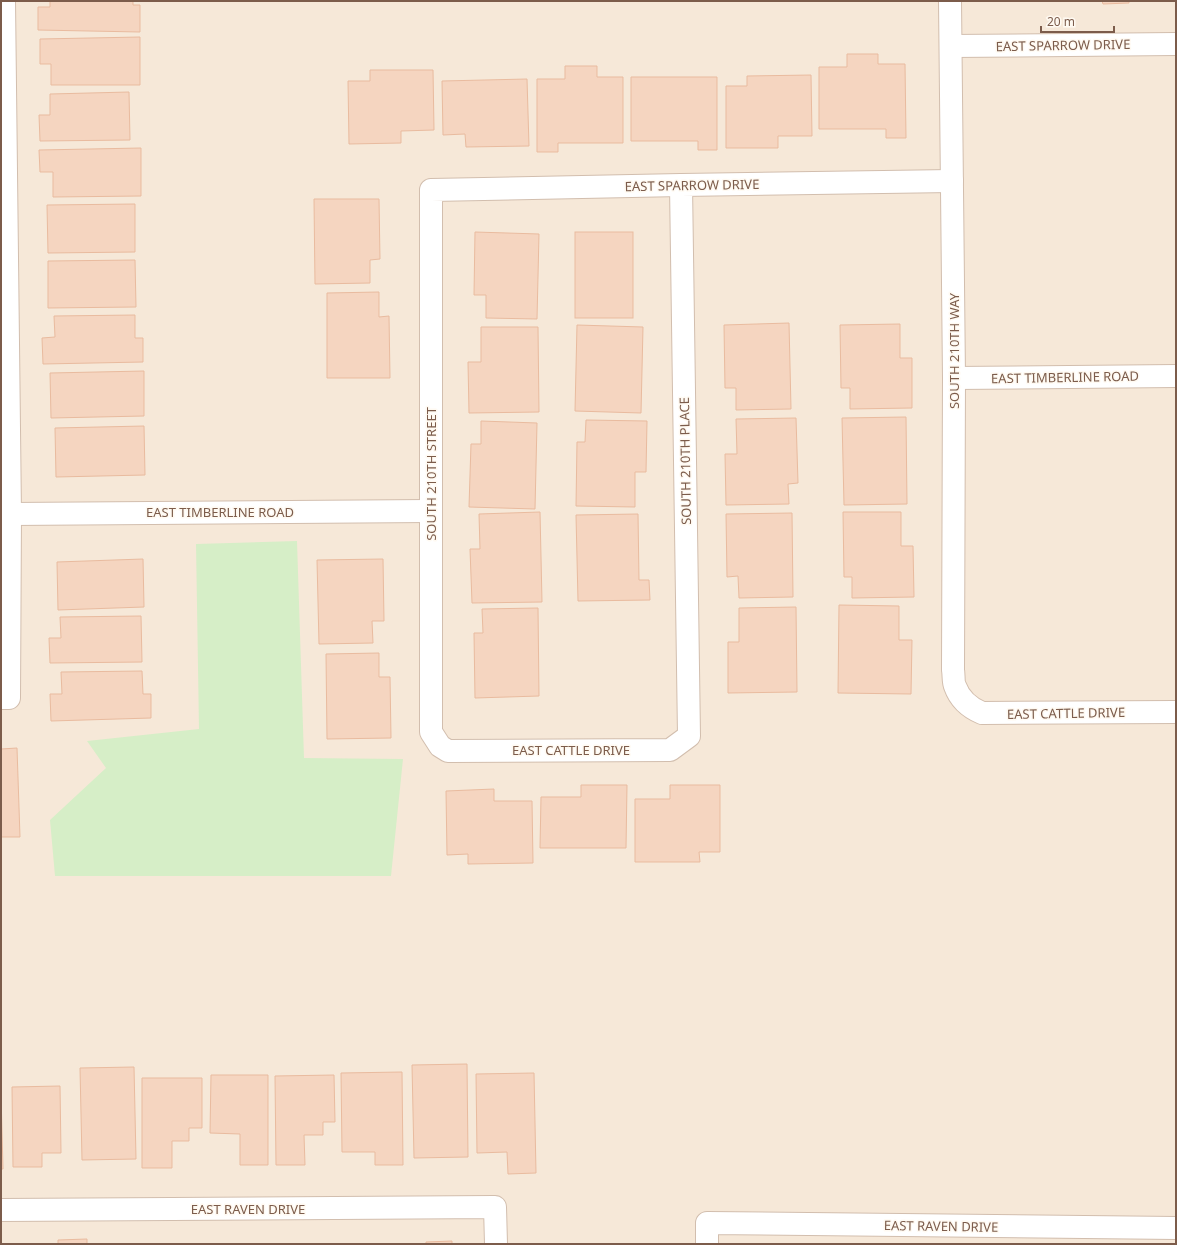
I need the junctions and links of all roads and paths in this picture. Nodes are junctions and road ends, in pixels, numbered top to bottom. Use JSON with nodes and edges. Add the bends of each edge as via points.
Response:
{"nodes":[{"id":1,"x":4,"y":1,"type":"edge"},
{"id":2,"x":950,"y":1,"type":"edge"},
{"id":3,"x":1176,"y":44,"type":"edge"},
{"id":4,"x":950,"y":46,"type":"junction"},
{"id":5,"x":3,"y":49,"type":"edge"},
{"id":6,"x":952,"y":181,"type":"junction"},
{"id":7,"x":682,"y":185,"type":"junction"},
{"id":8,"x":431,"y":190,"type":"joint"},
{"id":9,"x":1176,"y":376,"type":"edge"},
{"id":10,"x":5,"y":378,"type":"edge"},
{"id":11,"x":954,"y":378,"type":"junction"},
{"id":12,"x":430,"y":511,"type":"junction"},
{"id":13,"x":10,"y":514,"type":"junction"},
{"id":14,"x":5,"y":698,"type":"edge"},
{"id":15,"x":962,"y":699,"type":"joint"},
{"id":16,"x":1176,"y":712,"type":"edge"},
{"id":17,"x":689,"y":736,"type":"joint"},
{"id":18,"x":448,"y":751,"type":"joint"},
{"id":19,"x":1,"y":1210,"type":"edge"},
{"id":20,"x":1176,"y":1228,"type":"edge"},
{"id":21,"x":707,"y":1234,"type":"edge"},
{"id":22,"x":496,"y":1244,"type":"edge"}],
"edges":[{"from":1,"to":5,"type":"street"},
{"from":2,"to":4,"type":"street","name":"SOUTH 210TH WAY"},
{"from":3,"to":4,"type":"street","name":"EAST SPARROW DRIVE"},
{"from":4,"to":6,"type":"street","name":"SOUTH 210TH WAY"},
{"from":5,"to":10,"type":"street"},
{"from":6,"to":7,"type":"street","name":"EAST SPARROW DRIVE"},
{"from":6,"to":11,"type":"street","name":"SOUTH 210TH WAY"},
{"from":7,"to":8,"type":"street","name":"EAST SPARROW DRIVE"},
{"from":7,"to":17,"type":"street","name":"SOUTH 210TH PLACE"},
{"from":8,"to":12,"type":"street","name":"SOUTH 210TH STREET"},
{"from":9,"to":11,"type":"street","name":"EAST TIMBERLINE ROAD"},
{"from":10,"to":13,"type":"street"},
{"from":11,"to":15,"type":"street","name":"SOUTH 210TH WAY","via":[[953,670],[954,686]]},
{"from":12,"to":13,"type":"street","name":"EAST TIMBERLINE ROAD"},
{"from":12,"to":18,"type":"street","name":"SOUTH 210TH STREET","via":[[431,732],[440,746]]},
{"from":13,"to":14,"type":"street"},
{"from":15,"to":16,"type":"street","name":"EAST CATTLE DRIVE","via":[[971,708],[982,713]]},
{"from":17,"to":18,"type":"street","name":"EAST CATTLE DRIVE","via":[[670,750]]},
{"from":19,"to":22,"type":"street","name":"EAST RAVEN DRIVE","via":[[495,1207]]},
{"from":20,"to":21,"type":"street","name":"EAST RAVEN DRIVE"}]}
